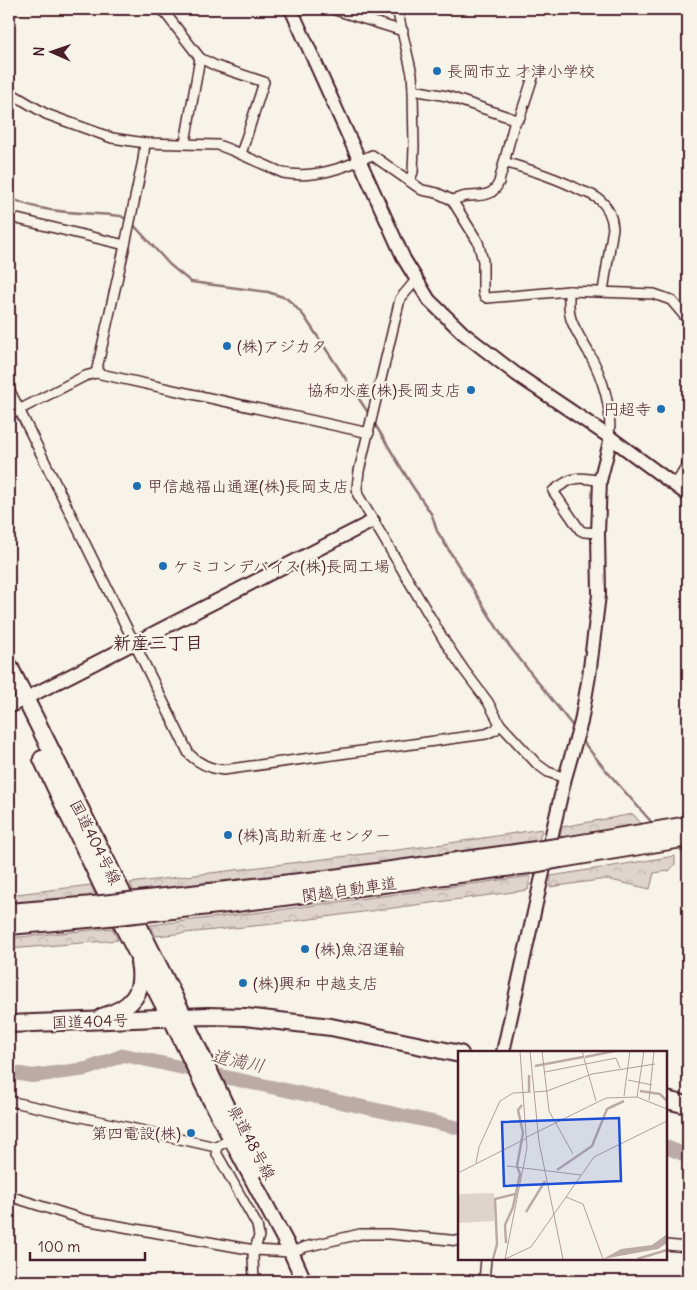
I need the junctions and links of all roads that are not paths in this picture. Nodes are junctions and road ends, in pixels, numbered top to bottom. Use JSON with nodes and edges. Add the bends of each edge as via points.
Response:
{"nodes":[{"id":1,"x":162,"y":9,"type":"edge"},
{"id":2,"x":291,"y":9,"type":"edge"},
{"id":3,"x":332,"y":9,"type":"edge"},
{"id":4,"x":397,"y":9,"type":"edge"},
{"id":5,"x":403,"y":31,"type":"junction"},
{"id":6,"x":200,"y":58,"type":"junction"},
{"id":7,"x":534,"y":74,"type":"dead end"},
{"id":8,"x":413,"y":90,"type":"junction"},
{"id":9,"x":9,"y":92,"type":"edge"},
{"id":10,"x":514,"y":124,"type":"junction"},
{"id":11,"x":145,"y":143,"type":"junction"},
{"id":12,"x":185,"y":144,"type":"junction"},
{"id":13,"x":241,"y":154,"type":"junction"},
{"id":14,"x":361,"y":160,"type":"junction"},
{"id":15,"x":504,"y":162,"type":"junction"},
{"id":16,"x":410,"y":180,"type":"junction"},
{"id":17,"x":452,"y":200,"type":"junction"},
{"id":18,"x":9,"y":217,"type":"edge"},
{"id":19,"x":125,"y":245,"type":"junction"},
{"id":20,"x":416,"y":280,"type":"junction"},
{"id":21,"x":569,"y":291,"type":"junction"},
{"id":22,"x":603,"y":291,"type":"junction"},
{"id":23,"x":688,"y":320,"type":"edge"},
{"id":24,"x":96,"y":373,"type":"junction"},
{"id":25,"x":9,"y":388,"type":"edge"},
{"id":26,"x":19,"y":409,"type":"junction"},
{"id":27,"x":9,"y":414,"type":"edge"},
{"id":28,"x":369,"y":433,"type":"junction"},
{"id":29,"x":610,"y":437,"type":"junction"},
{"id":30,"x":688,"y":464,"type":"edge"},
{"id":31,"x":600,"y":481,"type":"junction"},
{"id":32,"x":675,"y":485,"type":"junction"},
{"id":33,"x":688,"y":495,"type":"edge"},
{"id":34,"x":373,"y":522,"type":"junction"},
{"id":35,"x":598,"y":533,"type":"junction"},
{"id":36,"x":136,"y":643,"type":"junction"},
{"id":37,"x":9,"y":666,"type":"edge"},
{"id":38,"x":15,"y":700,"type":"edge"},
{"id":39,"x":500,"y":724,"type":"junction"},
{"id":40,"x":565,"y":778,"type":"junction"},
{"id":41,"x":688,"y":825,"type":"edge"},
{"id":42,"x":655,"y":837,"type":"junction"},
{"id":43,"x":688,"y":838,"type":"edge"},
{"id":44,"x":96,"y":911,"type":"junction"},
{"id":45,"x":9,"y":912,"type":"edge"},
{"id":46,"x":9,"y":926,"type":"edge"},
{"id":47,"x":138,"y":952,"type":"junction"},
{"id":48,"x":178,"y":1018,"type":"junction"},
{"id":49,"x":86,"y":1021,"type":"junction"},
{"id":50,"x":9,"y":1024,"type":"edge"},
{"id":51,"x":503,"y":1051,"type":"edge"},
{"id":52,"x":458,"y":1054,"type":"edge"},
{"id":53,"x":9,"y":1100,"type":"edge"},
{"id":54,"x":667,"y":1100,"type":"edge"},
{"id":55,"x":688,"y":1105,"type":"edge"},
{"id":56,"x":231,"y":1139,"type":"junction"},
{"id":57,"x":216,"y":1147,"type":"junction"},
{"id":58,"x":9,"y":1196,"type":"edge"},
{"id":59,"x":458,"y":1241,"type":"edge"},
{"id":60,"x":667,"y":1245,"type":"edge"},
{"id":61,"x":688,"y":1247,"type":"edge"},
{"id":62,"x":254,"y":1250,"type":"junction"},
{"id":63,"x":294,"y":1252,"type":"junction"},
{"id":64,"x":486,"y":1260,"type":"edge"},
{"id":65,"x":254,"y":1281,"type":"edge"},
{"id":66,"x":304,"y":1281,"type":"edge"},
{"id":67,"x":311,"y":1281,"type":"edge"},
{"id":68,"x":484,"y":1281,"type":"edge"}],
"edges":[{"from":1,"to":6,"type":"street"},
{"from":2,"to":14,"type":"street"},
{"from":3,"to":5,"type":"street"},
{"from":4,"to":5,"type":"street"},
{"from":5,"to":8,"type":"street"},
{"from":6,"to":12,"type":"street"},
{"from":6,"to":13,"type":"street","via":[[264,82]]},
{"from":7,"to":10,"type":"street","via":[[520,117]]},
{"from":8,"to":10,"type":"street","via":[[447,96],[499,113],[514,119]]},
{"from":8,"to":16,"type":"street","via":[[414,155]]},
{"from":9,"to":11,"type":"street","via":[[46,114],[99,134]]},
{"from":10,"to":15,"type":"street"},
{"from":11,"to":12,"type":"street"},
{"from":11,"to":19,"type":"street"},
{"from":12,"to":13,"type":"street","via":[[218,145]]},
{"from":13,"to":14,"type":"street","via":[[283,173],[297,175],[330,171]]},
{"from":14,"to":16,"type":"street","via":[[372,155]]},
{"from":14,"to":20,"type":"street"},
{"from":15,"to":17,"type":"street","via":[[492,193]]},
{"from":15,"to":22,"type":"street","via":[[572,186],[599,199],[604,205],[613,228]]},
{"from":16,"to":17,"type":"street","via":[[422,190]]},
{"from":17,"to":21,"type":"street","via":[[478,242],[483,261],[484,296],[492,299]]},
{"from":18,"to":19,"type":"street"},
{"from":19,"to":24,"type":"street"},
{"from":20,"to":28,"type":"street","via":[[400,299]]},
{"from":20,"to":29,"type":"street","via":[[429,300],[462,334]]},
{"from":21,"to":22,"type":"street"},
{"from":21,"to":29,"type":"street","via":[[574,328],[597,368],[604,388]]},
{"from":22,"to":23,"type":"street","via":[[664,296],[677,305]]},
{"from":24,"to":26,"type":"street"},
{"from":24,"to":28,"type":"street"},
{"from":25,"to":26,"type":"street"},
{"from":26,"to":27,"type":"street"},
{"from":26,"to":36,"type":"street"},
{"from":28,"to":34,"type":"street","via":[[357,488]]},
{"from":29,"to":31,"type":"street"},
{"from":29,"to":32,"type":"street"},
{"from":30,"to":32,"type":"street"},
{"from":31,"to":35,"type":"street"},
{"from":31,"to":35,"type":"street","via":[[575,478],[553,492],[580,530]]},
{"from":32,"to":33,"type":"street"},
{"from":34,"to":36,"type":"street"},
{"from":34,"to":39,"type":"street","via":[[445,642]]},
{"from":35,"to":40,"type":"street","via":[[599,595],[594,643],[581,722]]},
{"from":36,"to":38,"type":"street"},
{"from":36,"to":39,"type":"street","via":[[189,754],[212,768],[222,770],[480,735],[495,730]]},
{"from":37,"to":38,"type":"highway","name":"国道404号線"},
{"from":38,"to":47,"type":"highway","name":"国道404号線","via":[[102,885]]},
{"from":38,"to":48,"type":"highway","name":"国道404号線"},
{"from":39,"to":40,"type":"street","via":[[537,764]]},
{"from":40,"to":51,"type":"street"},
{"from":41,"to":42,"type":"highway","name":"関越自動車道"},
{"from":42,"to":43,"type":"highway","name":"関越自動車道"},
{"from":42,"to":44,"type":"highway","name":"関越自動車道","bridge":true,"via":[[529,858],[280,884],[150,906]]},
{"from":44,"to":45,"type":"highway","name":"関越自動車道"},
{"from":44,"to":46,"type":"highway","name":"関越自動車道"},
{"from":47,"to":48,"type":"highway","name":"国道404号線"},
{"from":47,"to":49,"type":"highway","via":[[141,973],[135,997],[120,1011]]},
{"from":48,"to":49,"type":"highway","name":"国道404号"},
{"from":48,"to":52,"type":"highway","via":[[245,1017],[298,1022]]},
{"from":48,"to":56,"type":"main road","name":"県道48号線"},
{"from":48,"to":63,"type":"main road"},
{"from":49,"to":50,"type":"highway","name":"国道404号"},
{"from":53,"to":57,"type":"street"},
{"from":54,"to":55,"type":"highway"},
{"from":56,"to":57,"type":"street"},
{"from":56,"to":63,"type":"main road","name":"県道48号線"},
{"from":57,"to":62,"type":"street","via":[[257,1225],[259,1236]]},
{"from":58,"to":62,"type":"street","via":[[85,1220]]},
{"from":59,"to":63,"type":"street","via":[[360,1234],[305,1246]]},
{"from":60,"to":61,"type":"street"},
{"from":62,"to":63,"type":"street"},
{"from":62,"to":65,"type":"street"},
{"from":63,"to":66,"type":"main road","name":"県道48号線"},
{"from":63,"to":67,"type":"main road"},
{"from":64,"to":68,"type":"street"}]}
